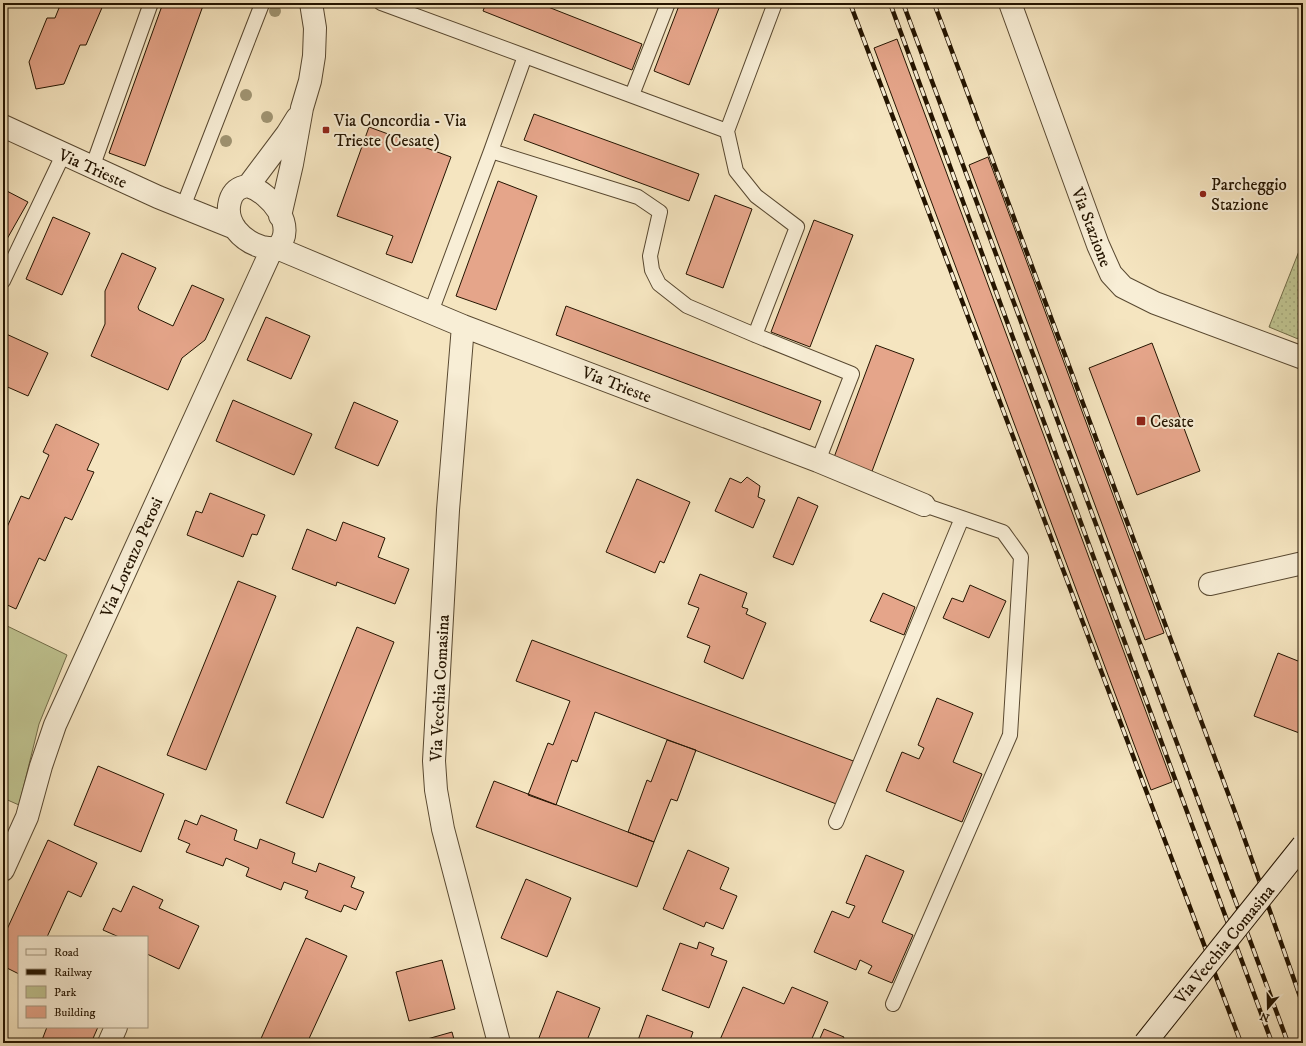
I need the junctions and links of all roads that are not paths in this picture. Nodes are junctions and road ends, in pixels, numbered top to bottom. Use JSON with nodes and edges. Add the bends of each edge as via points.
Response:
{"nodes":[{"id":1,"x":151,"y":3,"type":"edge"},
{"id":2,"x":311,"y":3,"type":"edge"},
{"id":3,"x":381,"y":3,"type":"edge"},
{"id":4,"x":668,"y":3,"type":"edge"},
{"id":5,"x":775,"y":3,"type":"edge"},
{"id":6,"x":1010,"y":3,"type":"edge"},
{"id":7,"x":262,"y":4,"type":"edge"},
{"id":8,"x":525,"y":56,"type":"junction"},
{"id":9,"x":632,"y":95,"type":"junction"},
{"id":10,"x":302,"y":108,"type":"junction"},
{"id":11,"x":3,"y":126,"type":"edge"},
{"id":12,"x":727,"y":132,"type":"junction"},
{"id":13,"x":491,"y":151,"type":"junction"},
{"id":14,"x":63,"y":155,"type":"junction"},
{"id":15,"x":92,"y":168,"type":"junction"},
{"id":16,"x":240,"y":192,"type":"junction"},
{"id":17,"x":183,"y":207,"type":"junction"},
{"id":18,"x":280,"y":216,"type":"junction"},
{"id":19,"x":235,"y":228,"type":"junction"},
{"id":20,"x":278,"y":245,"type":"junction"},
{"id":21,"x":3,"y":281,"type":"edge"},
{"id":22,"x":431,"y":312,"type":"junction"},
{"id":23,"x":463,"y":326,"type":"junction"},
{"id":24,"x":755,"y":335,"type":"junction"},
{"id":25,"x":1303,"y":358,"type":"edge"},
{"id":26,"x":818,"y":462,"type":"junction"},
{"id":27,"x":924,"y":505,"type":"joint"},
{"id":28,"x":962,"y":518,"type":"junction"},
{"id":29,"x":1303,"y":562,"type":"edge"},
{"id":30,"x":1210,"y":584,"type":"dead end"},
{"id":31,"x":836,"y":822,"type":"dead end"},
{"id":32,"x":1303,"y":846,"type":"edge"},
{"id":33,"x":3,"y":870,"type":"edge"},
{"id":34,"x":893,"y":1004,"type":"dead end"},
{"id":35,"x":116,"y":1028,"type":"edge"},
{"id":36,"x":109,"y":1043,"type":"edge"},
{"id":37,"x":500,"y":1043,"type":"edge"},
{"id":38,"x":1145,"y":1043,"type":"edge"}],
"edges":[{"from":1,"to":15,"type":"lane"},
{"from":2,"to":10,"type":"street","via":[[315,28],[314,56]]},
{"from":3,"to":8,"type":"lane"},
{"from":4,"to":9,"type":"lane"},
{"from":5,"to":12,"type":"lane"},
{"from":6,"to":25,"type":"street","name":"Via Stazione","via":[[1092,230],[1111,274],[1123,287],[1154,303]]},
{"from":7,"to":17,"type":"lane"},
{"from":8,"to":9,"type":"lane"},
{"from":8,"to":13,"type":"lane"},
{"from":9,"to":12,"type":"lane"},
{"from":10,"to":16,"type":"street","via":[[287,134]]},
{"from":10,"to":18,"type":"street"},
{"from":11,"to":14,"type":"street","name":"Via Trieste"},
{"from":12,"to":24,"type":"lane","via":[[736,170],[756,196],[797,227]]},
{"from":13,"to":22,"type":"lane"},
{"from":13,"to":24,"type":"lane","via":[[638,197],[660,212],[650,256],[652,270],[659,284],[687,306]]},
{"from":14,"to":15,"type":"street","name":"Via Trieste"},
{"from":14,"to":21,"type":"lane"},
{"from":15,"to":17,"type":"street","name":"Via Trieste"},
{"from":16,"to":17,"type":"street","name":"Via Trieste","via":[[218,202]]},
{"from":16,"to":18,"type":"street","via":[[260,191],[271,200]]},
{"from":16,"to":19,"type":"street","via":[[229,213]]},
{"from":17,"to":19,"type":"street","name":"Via Trieste"},
{"from":18,"to":20,"type":"street","via":[[284,226]]},
{"from":19,"to":20,"type":"street","via":[[246,240],[259,246]]},
{"from":20,"to":22,"type":"street","name":"Via Trieste"},
{"from":20,"to":33,"type":"street","name":"Via Lorenzo Perosi","via":[[55,726],[41,766],[28,817]]},
{"from":22,"to":23,"type":"street","name":"Via Trieste"},
{"from":23,"to":26,"type":"street","name":"Via Trieste"},
{"from":23,"to":37,"type":"street","name":"Via Vecchia Comasina","via":[[448,510],[434,761],[435,783],[443,829]]},
{"from":24,"to":26,"type":"lane","via":[[852,374]]},
{"from":26,"to":27,"type":"street","name":"Via Trieste"},
{"from":27,"to":28,"type":"lane"},
{"from":28,"to":31,"type":"lane"},
{"from":28,"to":34,"type":"lane","via":[[1003,532],[1021,557],[1010,734]]},
{"from":29,"to":30,"type":"street"},
{"from":32,"to":38,"type":"street","name":"Via Vecchia Comasina","bridge":true},
{"from":35,"to":36,"type":"street"}]}
